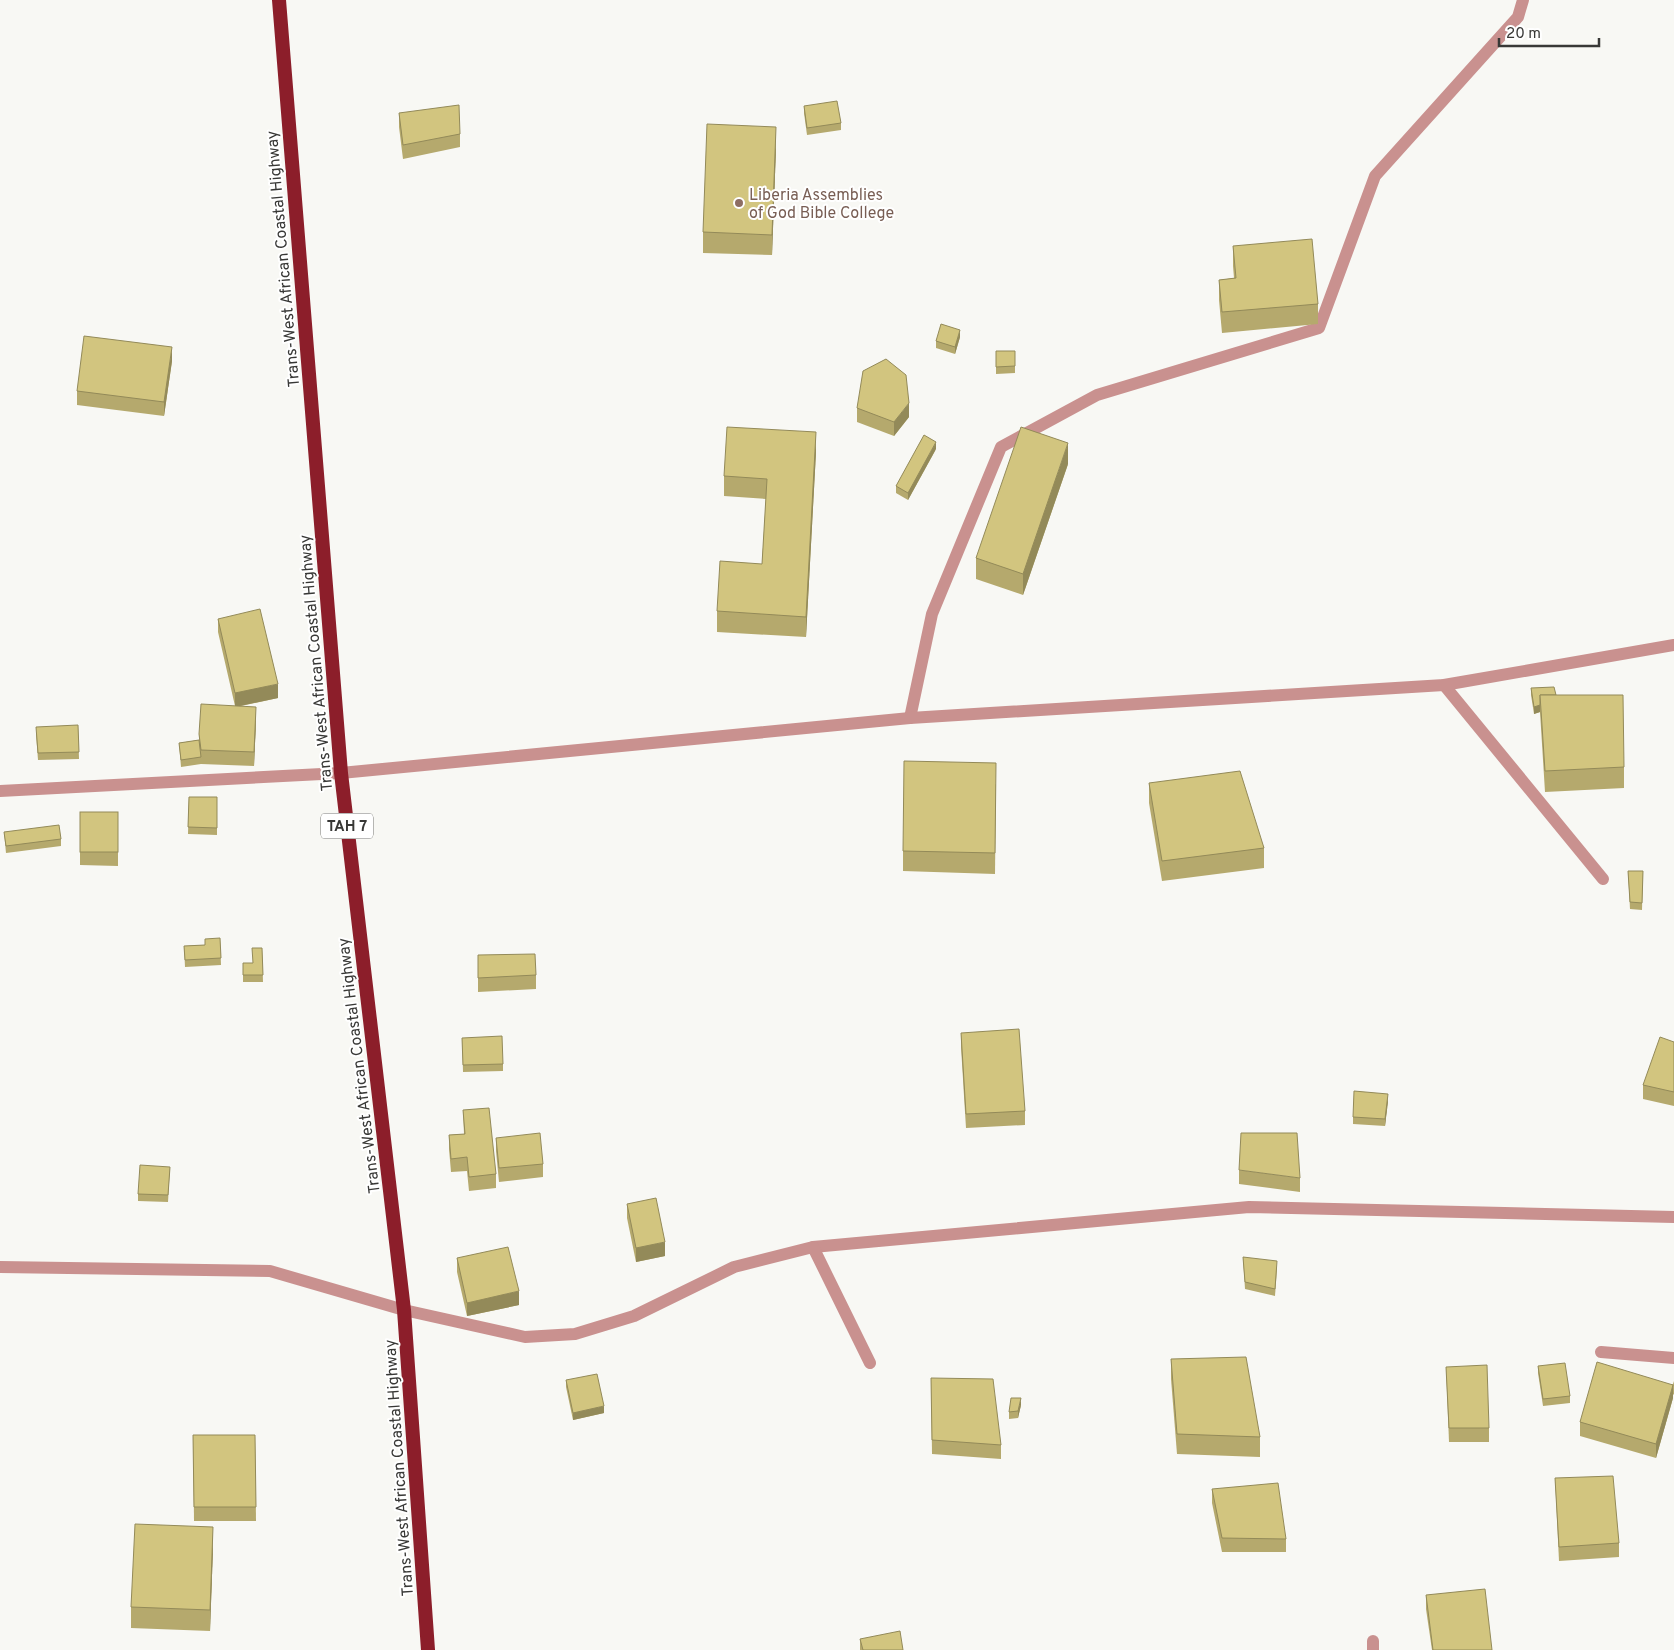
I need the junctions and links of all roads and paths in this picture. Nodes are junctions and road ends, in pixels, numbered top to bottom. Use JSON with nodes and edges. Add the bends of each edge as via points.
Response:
{"nodes":[{"id":1,"x":278,"y":0,"type":"edge"},
{"id":2,"x":1523,"y":0,"type":"edge"},
{"id":3,"x":1674,"y":645,"type":"edge"},
{"id":4,"x":1444,"y":685,"type":"junction"},
{"id":5,"x":910,"y":718,"type":"junction"},
{"id":6,"x":340,"y":773,"type":"junction"},
{"id":7,"x":0,"y":791,"type":"edge"},
{"id":8,"x":1603,"y":879,"type":"dead end"},
{"id":9,"x":1674,"y":1218,"type":"edge"},
{"id":10,"x":813,"y":1247,"type":"junction"},
{"id":11,"x":0,"y":1267,"type":"edge"},
{"id":12,"x":404,"y":1310,"type":"junction"},
{"id":13,"x":1601,"y":1352,"type":"dead end"},
{"id":14,"x":1674,"y":1358,"type":"edge"},
{"id":15,"x":870,"y":1363,"type":"dead end"},
{"id":16,"x":428,"y":1650,"type":"edge"}],
"edges":[{"from":1,"to":6,"type":"highway","name":"Trans-West African Coastal Highway","number":"TAH 7"},
{"from":2,"to":5,"type":"street","via":[[1518,17],[1375,176],[1319,328],[1097,395],[1001,447],[932,614]]},
{"from":3,"to":4,"type":"street"},
{"from":4,"to":5,"type":"street"},
{"from":4,"to":8,"type":"street"},
{"from":5,"to":6,"type":"street"},
{"from":6,"to":7,"type":"street"},
{"from":6,"to":12,"type":"highway","name":"Trans-West African Coastal Highway","number":"TAH 7"},
{"from":9,"to":10,"type":"street","via":[[1249,1207]]},
{"from":10,"to":12,"type":"street","via":[[734,1267],[634,1316],[574,1334],[525,1337]]},
{"from":10,"to":15,"type":"street"},
{"from":11,"to":12,"type":"street","via":[[270,1271]]},
{"from":12,"to":16,"type":"highway","name":"Trans-West African Coastal Highway","number":"TAH 7"},
{"from":13,"to":14,"type":"street"}]}
